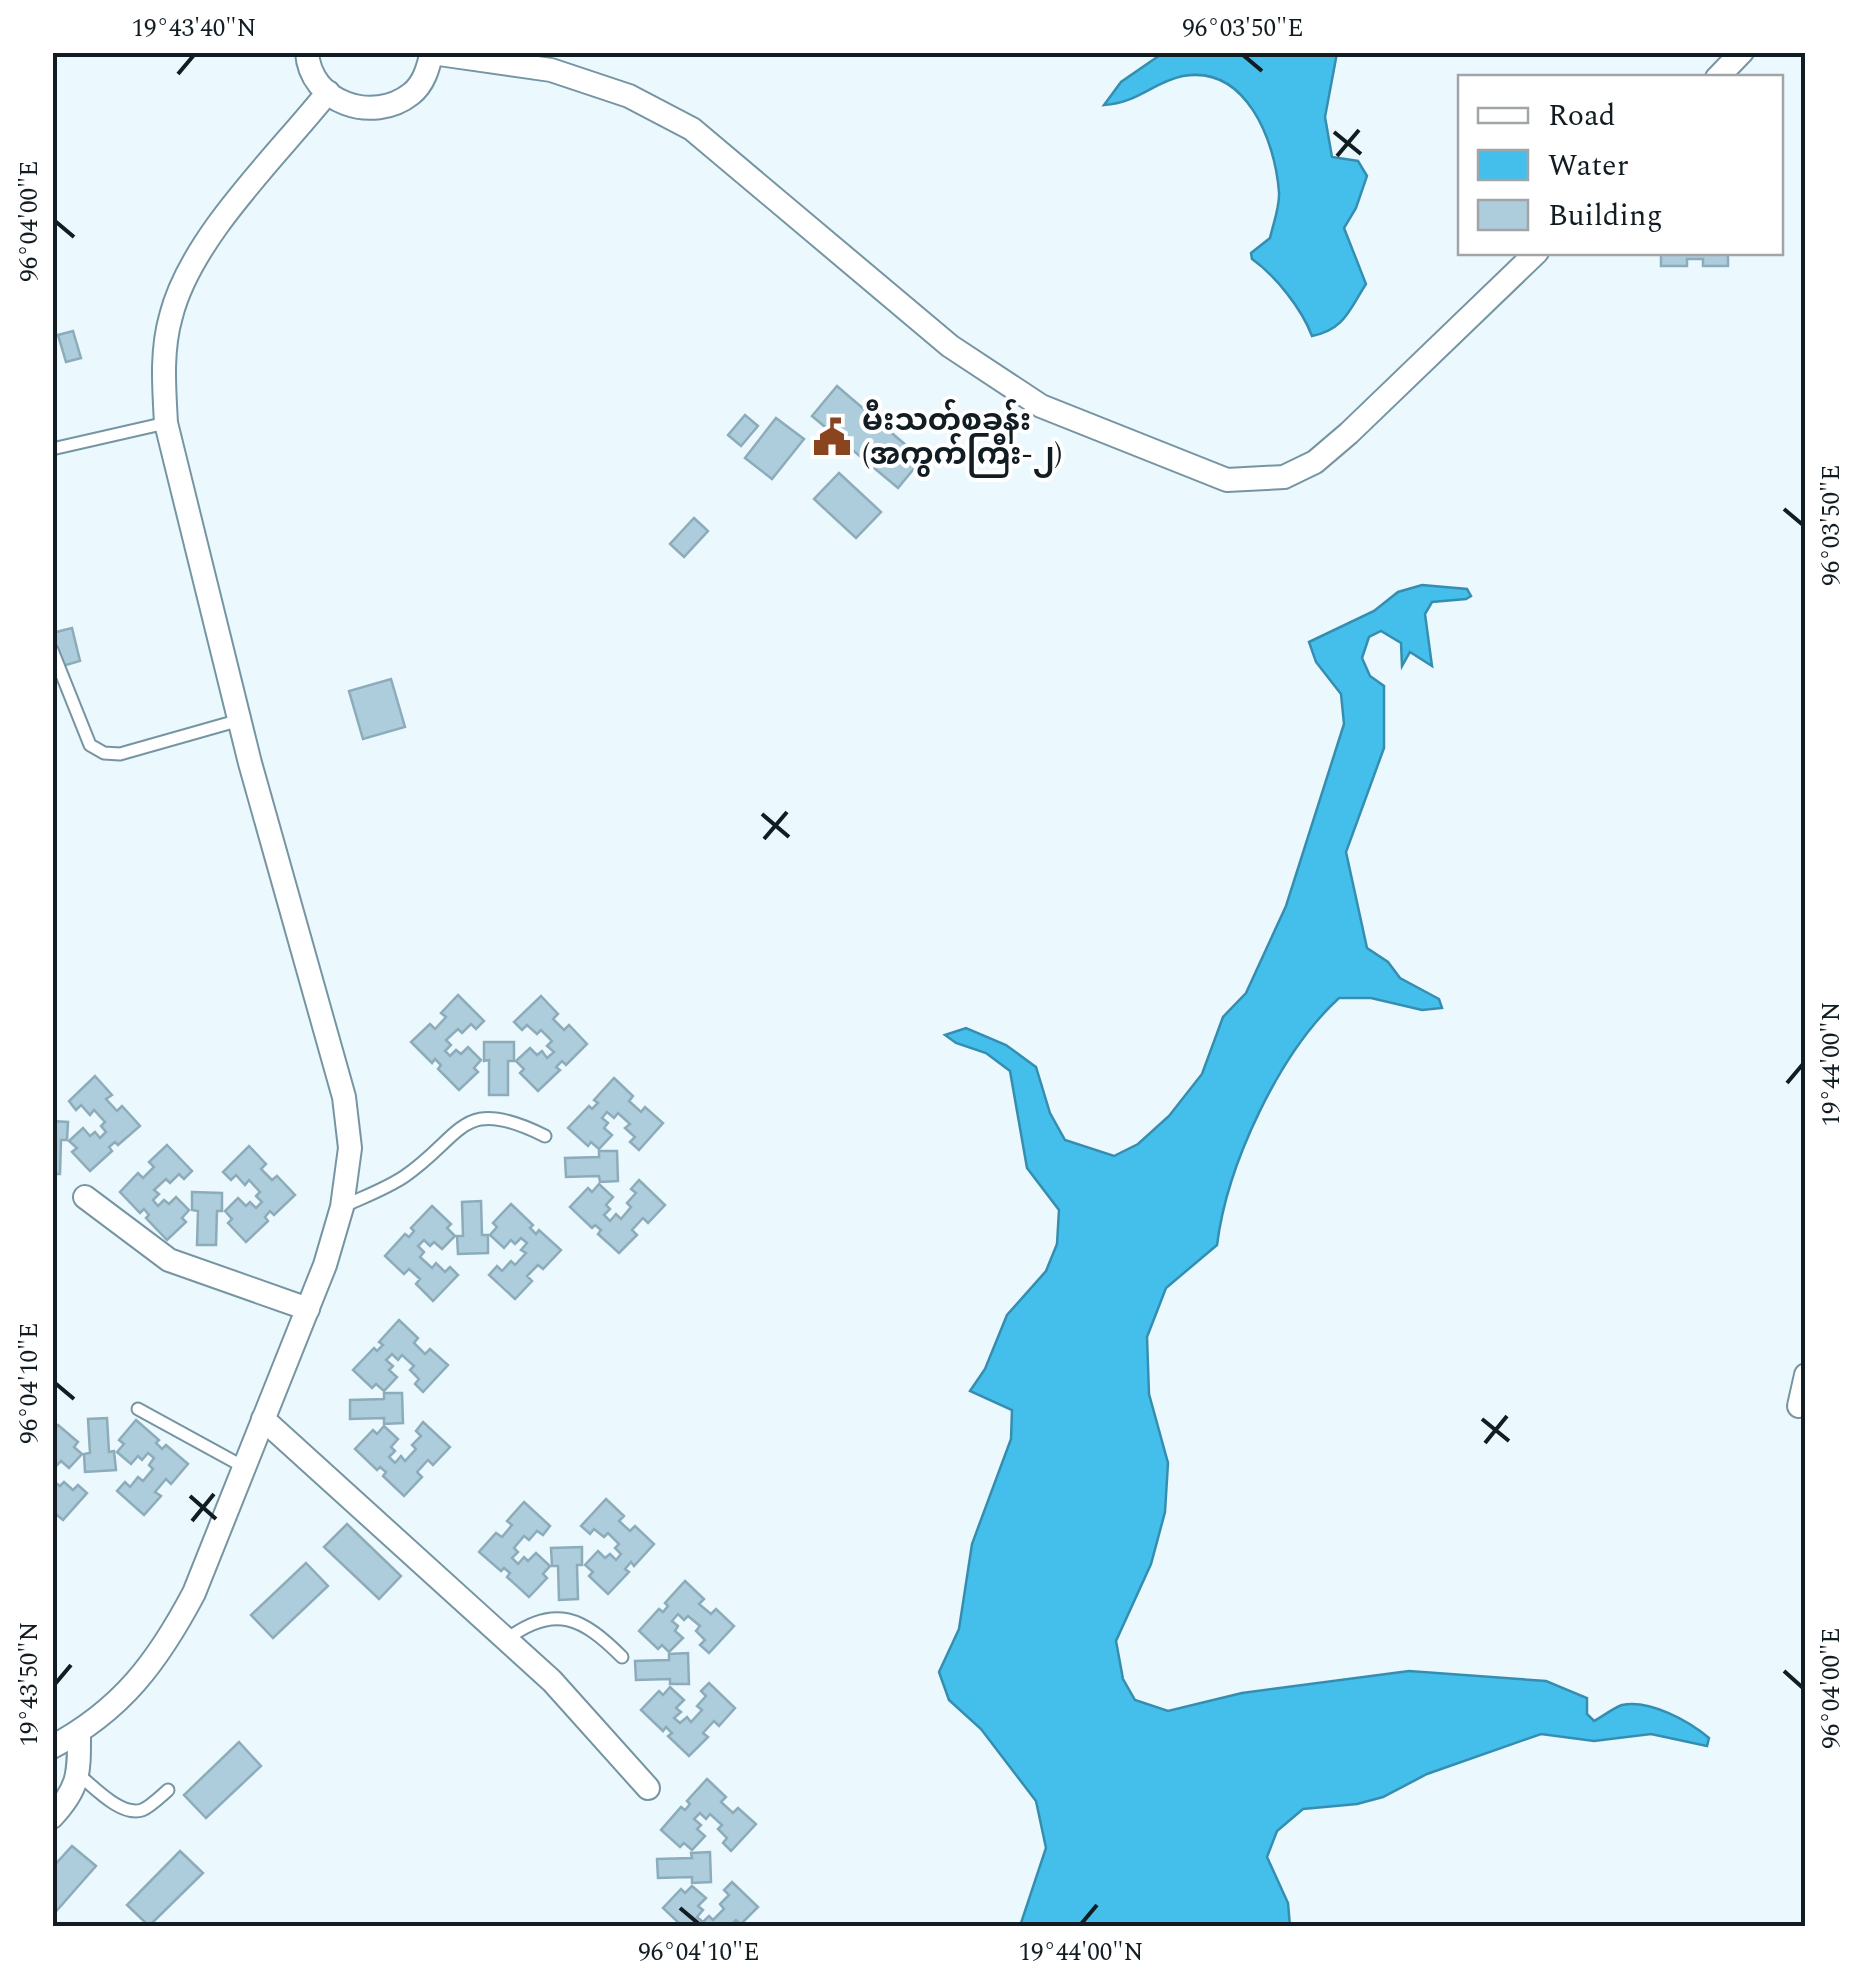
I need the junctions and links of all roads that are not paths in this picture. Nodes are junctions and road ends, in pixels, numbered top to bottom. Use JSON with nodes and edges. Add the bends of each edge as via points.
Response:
{"nodes":[{"id":1,"x":307,"y":52,"type":"edge"},
{"id":2,"x":1742,"y":52,"type":"edge"},
{"id":3,"x":432,"y":53,"type":"edge"},
{"id":4,"x":1721,"y":75,"type":"edge"},
{"id":5,"x":328,"y":92,"type":"junction"},
{"id":6,"x":1534,"y":255,"type":"edge"},
{"id":7,"x":166,"y":423,"type":"junction"},
{"id":8,"x":52,"y":449,"type":"edge"},
{"id":9,"x":52,"y":650,"type":"edge"},
{"id":10,"x":240,"y":720,"type":"junction"},
{"id":11,"x":544,"y":1136,"type":"dead end"},
{"id":12,"x":85,"y":1198,"type":"dead end"},
{"id":13,"x":342,"y":1207,"type":"junction"},
{"id":14,"x":308,"y":1308,"type":"junction"},
{"id":15,"x":1806,"y":1375,"type":"edge"},
{"id":16,"x":1799,"y":1406,"type":"dead end"},
{"id":17,"x":138,"y":1410,"type":"dead end"},
{"id":18,"x":263,"y":1419,"type":"junction"},
{"id":19,"x":244,"y":1467,"type":"junction"},
{"id":20,"x":507,"y":1640,"type":"junction"},
{"id":21,"x":622,"y":1657,"type":"dead end"},
{"id":22,"x":78,"y":1733,"type":"junction"},
{"id":23,"x":52,"y":1747,"type":"edge"},
{"id":24,"x":79,"y":1775,"type":"junction"},
{"id":25,"x":648,"y":1788,"type":"dead end"},
{"id":26,"x":168,"y":1790,"type":"dead end"},
{"id":27,"x":52,"y":1817,"type":"edge"}],
"edges":[{"from":1,"to":5,"type":"street","via":[[317,82]]},
{"from":2,"to":4,"type":"street"},
{"from":3,"to":5,"type":"street","via":[[412,94],[383,108],[358,108]]},
{"from":3,"to":6,"type":"street","via":[[552,70],[629,96],[692,129],[950,346],[1041,406],[1227,480],[1284,477],[1315,462]]},
{"from":5,"to":7,"type":"street","via":[[188,271],[170,316],[163,368]]},
{"from":7,"to":8,"type":"lane"},
{"from":7,"to":10,"type":"street"},
{"from":9,"to":10,"type":"lane","via":[[90,745],[104,753]]},
{"from":10,"to":13,"type":"street","via":[[344,1097],[350,1148]]},
{"from":11,"to":13,"type":"lane","via":[[494,1118],[470,1122],[403,1178]]},
{"from":12,"to":14,"type":"street","via":[[168,1260]]},
{"from":13,"to":14,"type":"street"},
{"from":14,"to":18,"type":"street"},
{"from":15,"to":16,"type":"street"},
{"from":17,"to":19,"type":"lane"},
{"from":18,"to":19,"type":"street"},
{"from":18,"to":20,"type":"street"},
{"from":19,"to":22,"type":"street","via":[[168,1642],[138,1681]]},
{"from":20,"to":21,"type":"lane","via":[[530,1622],[568,1620],[597,1632]]},
{"from":20,"to":25,"type":"street"},
{"from":22,"to":23,"type":"street"},
{"from":22,"to":24,"type":"street"},
{"from":24,"to":26,"type":"lane","via":[[132,1810]]},
{"from":24,"to":27,"type":"street"}]}
